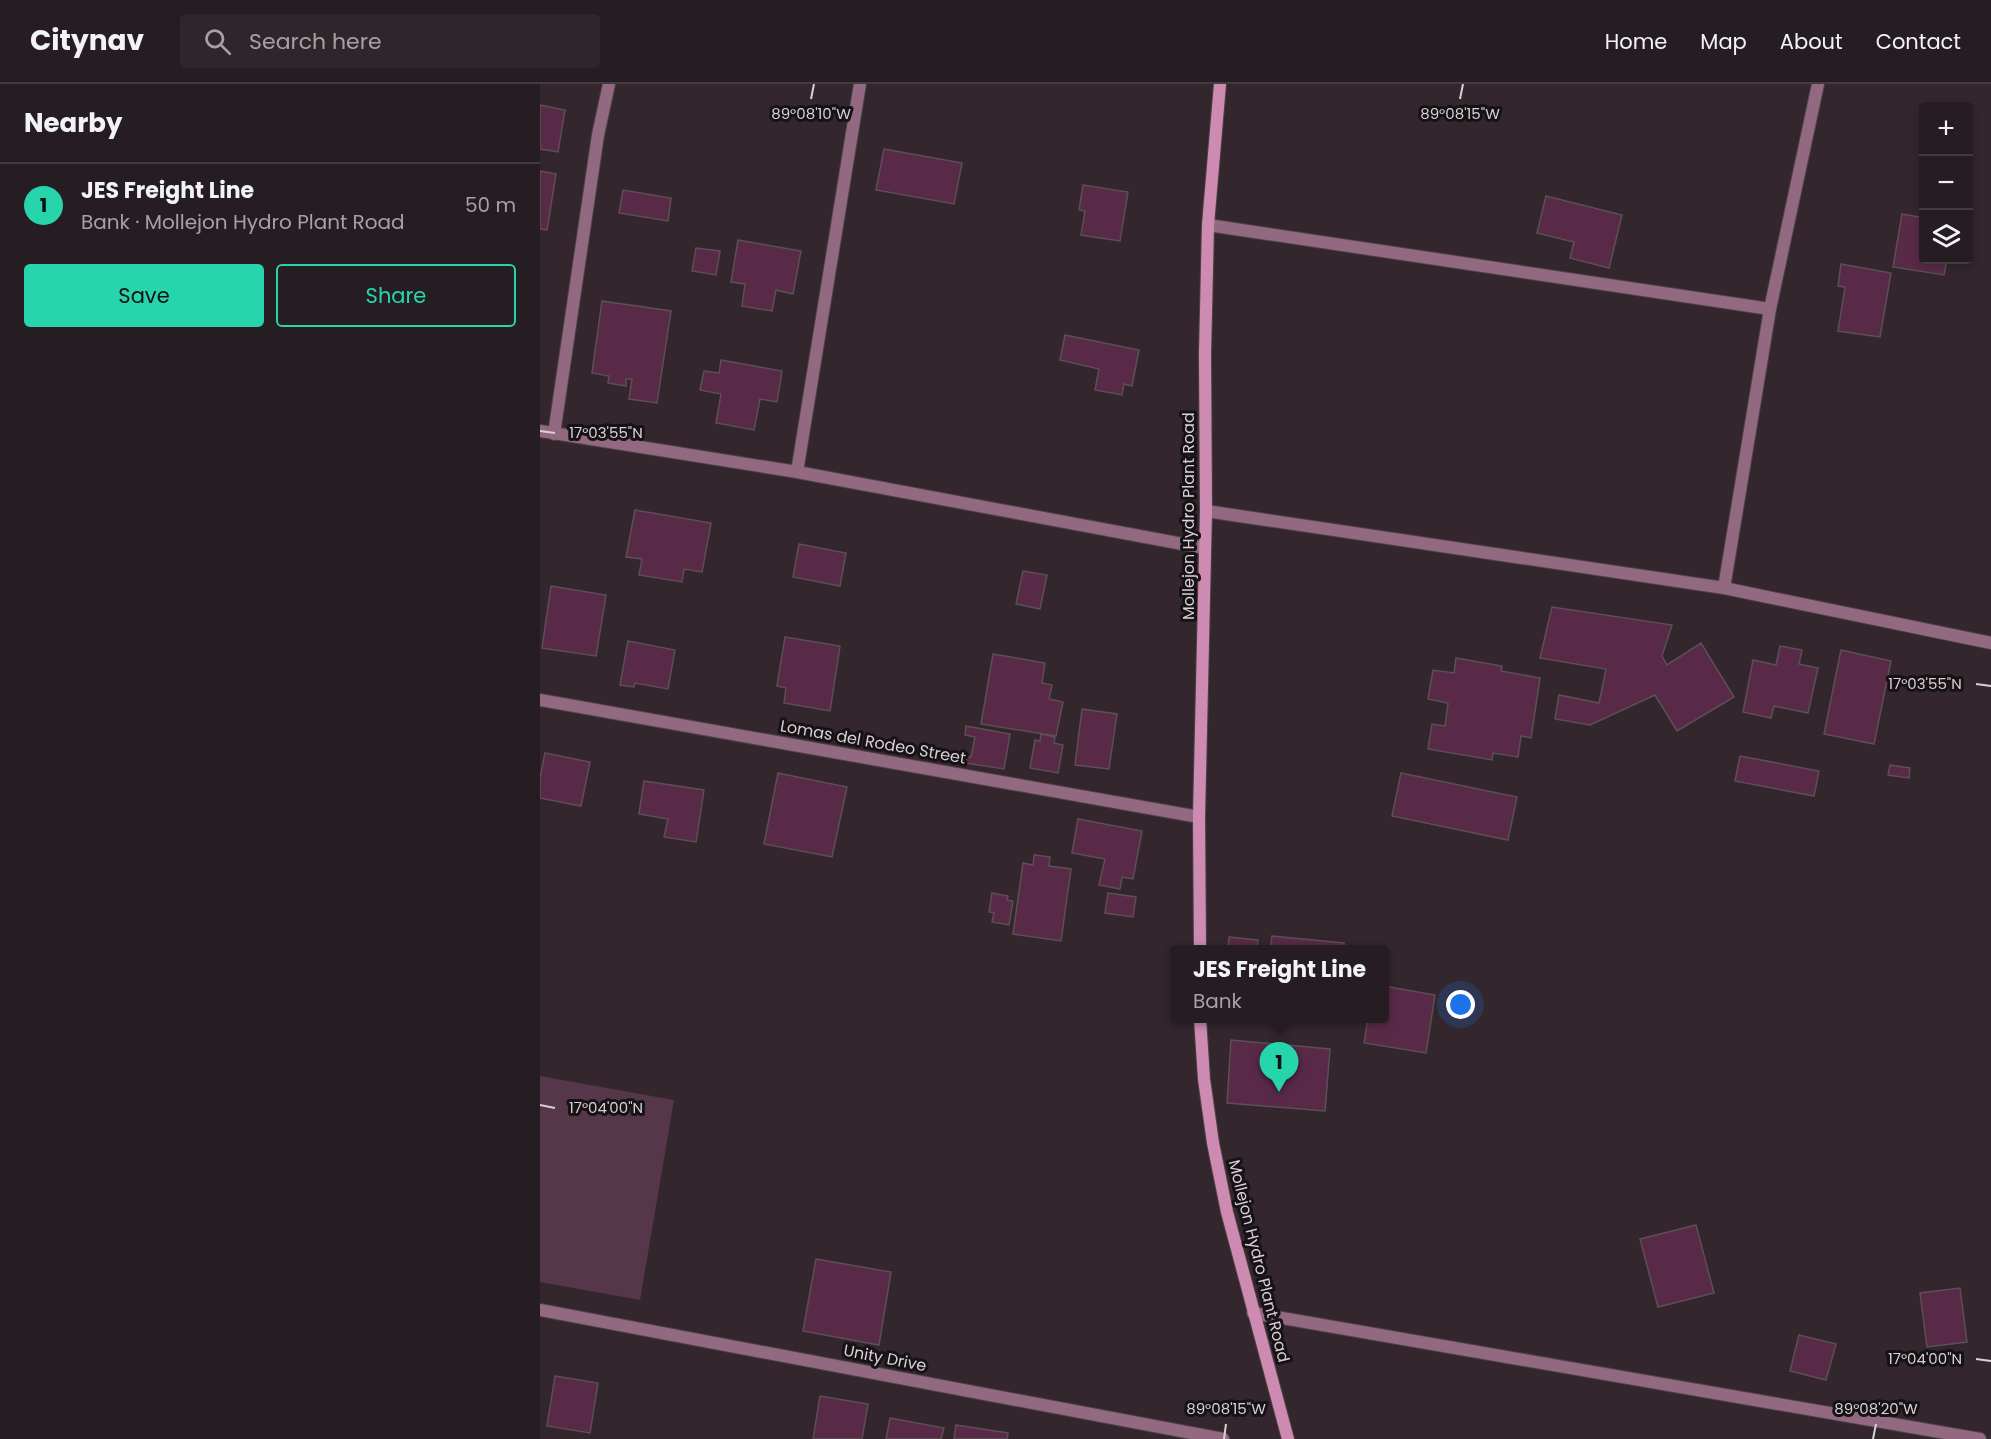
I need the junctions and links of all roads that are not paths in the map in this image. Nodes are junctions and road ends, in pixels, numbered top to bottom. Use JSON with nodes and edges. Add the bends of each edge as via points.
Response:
{"nodes":[{"id":1,"x":609,"y":84,"type":"edge"},
{"id":2,"x":860,"y":84,"type":"edge"},
{"id":3,"x":1220,"y":84,"type":"edge"},
{"id":4,"x":1818,"y":84,"type":"edge"},
{"id":5,"x":1208,"y":225,"type":"junction"},
{"id":6,"x":1770,"y":309,"type":"junction"},
{"id":7,"x":540,"y":431,"type":"edge"},
{"id":8,"x":554,"y":434,"type":"junction"},
{"id":9,"x":797,"y":472,"type":"junction"},
{"id":10,"x":1206,"y":511,"type":"junction"},
{"id":11,"x":1204,"y":548,"type":"junction"},
{"id":12,"x":1724,"y":588,"type":"junction"},
{"id":13,"x":1991,"y":643,"type":"edge"},
{"id":14,"x":540,"y":700,"type":"edge"},
{"id":15,"x":1199,"y":817,"type":"junction"},
{"id":16,"x":1200,"y":945,"type":"edge"},
{"id":17,"x":1200,"y":1023,"type":"edge"},
{"id":18,"x":540,"y":1310,"type":"edge"},
{"id":19,"x":1253,"y":1312,"type":"junction"},
{"id":20,"x":1223,"y":1439,"type":"edge"},
{"id":21,"x":1288,"y":1439,"type":"edge"},
{"id":22,"x":1980,"y":1439,"type":"edge"}],
"edges":[{"from":1,"to":8,"type":"street"},
{"from":2,"to":9,"type":"street"},
{"from":3,"to":5,"type":"street","name":"Mollejon Hydro Plant Road"},
{"from":4,"to":6,"type":"street"},
{"from":5,"to":6,"type":"street"},
{"from":5,"to":10,"type":"street","name":"Mollejon Hydro Plant Road"},
{"from":6,"to":12,"type":"street"},
{"from":7,"to":8,"type":"street"},
{"from":8,"to":9,"type":"street"},
{"from":9,"to":11,"type":"street"},
{"from":10,"to":11,"type":"street","name":"Mollejon Hydro Plant Road"},
{"from":10,"to":12,"type":"street"},
{"from":11,"to":15,"type":"street","name":"Mollejon Hydro Plant Road"},
{"from":12,"to":13,"type":"street"},
{"from":14,"to":15,"type":"street","name":"Lomas del Rodeo Street"},
{"from":15,"to":16,"type":"street","name":"Mollejon Hydro Plant Road"},
{"from":17,"to":19,"type":"street","name":"Mollejon Hydro Plant Road","via":[[1213,1143]]},
{"from":18,"to":20,"type":"street","name":"Unity Drive"},
{"from":19,"to":21,"type":"street","name":"Mollejon Hydro Plant Road"},
{"from":19,"to":22,"type":"street"}]}
